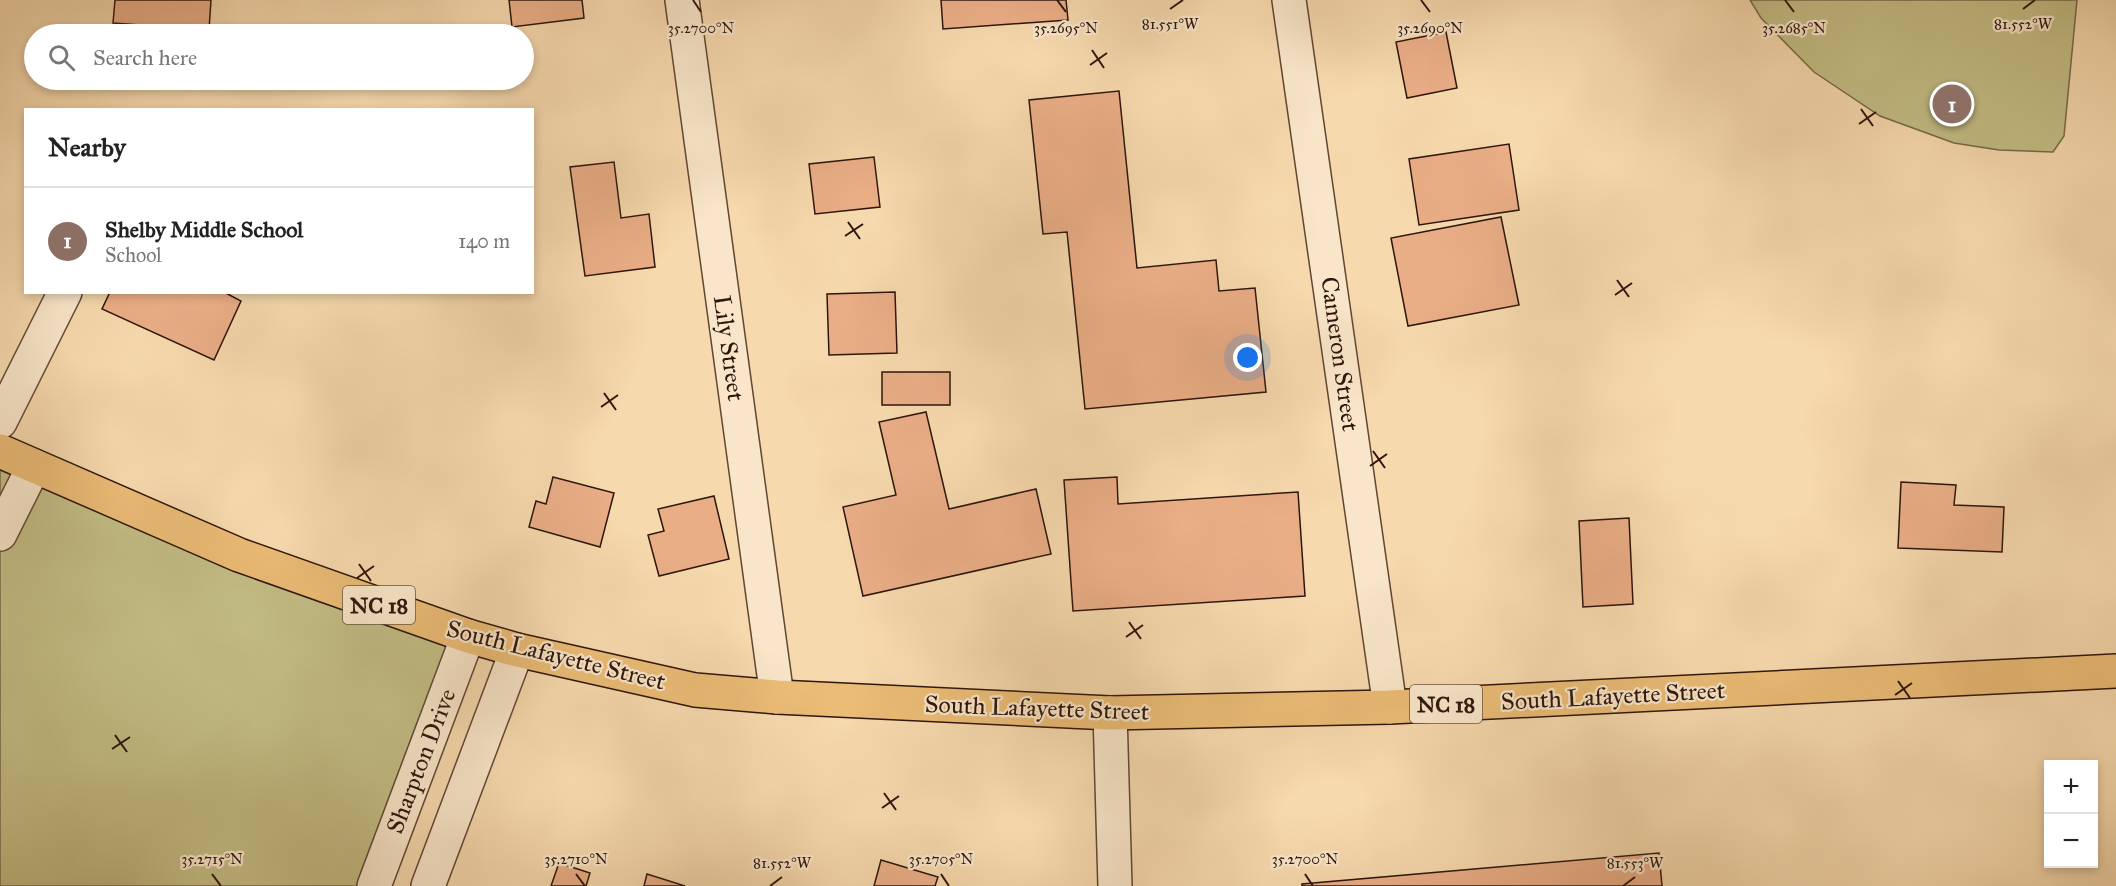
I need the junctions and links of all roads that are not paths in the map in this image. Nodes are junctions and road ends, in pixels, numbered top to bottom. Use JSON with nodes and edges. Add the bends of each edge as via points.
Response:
{"nodes":[{"id":1,"x":682,"y":0,"type":"edge"},
{"id":2,"x":1289,"y":0,"type":"edge"},
{"id":3,"x":63,"y":294,"type":"edge"},
{"id":4,"x":0,"y":422,"type":"edge"},
{"id":5,"x":0,"y":451,"type":"edge"},
{"id":6,"x":34,"y":466,"type":"junction"},
{"id":7,"x":0,"y":534,"type":"edge"},
{"id":8,"x":468,"y":636,"type":"junction"},
{"id":9,"x":517,"y":650,"type":"junction"},
{"id":10,"x":2116,"y":671,"type":"edge"},
{"id":11,"x":777,"y":697,"type":"junction"},
{"id":12,"x":1390,"y":707,"type":"junction"},
{"id":13,"x":1110,"y":713,"type":"junction"},
{"id":14,"x":374,"y":886,"type":"edge"},
{"id":15,"x":428,"y":886,"type":"edge"},
{"id":16,"x":1115,"y":886,"type":"edge"}],
"edges":[{"from":1,"to":11,"type":"street","name":"Lily Street"},
{"from":2,"to":12,"type":"street","name":"Cameron Street"},
{"from":3,"to":4,"type":"street"},
{"from":5,"to":6,"type":"main road","name":"South Lafayette Street","number":"NC 18"},
{"from":6,"to":7,"type":"street"},
{"from":6,"to":8,"type":"main road","name":"South Lafayette Street","number":"NC 18","via":[[239,555]]},
{"from":8,"to":9,"type":"main road","name":"South Lafayette Street","number":"NC 18"},
{"from":8,"to":14,"type":"street","name":"Sharpton Drive"},
{"from":9,"to":11,"type":"main road","name":"South Lafayette Street","number":"NC 18","via":[[695,690]]},
{"from":9,"to":15,"type":"street"},
{"from":10,"to":12,"type":"main road","name":"South Lafayette Street","number":"NC 18"},
{"from":11,"to":13,"type":"main road","name":"South Lafayette Street","number":"NC 18"},
{"from":12,"to":13,"type":"main road","name":"South Lafayette Street","number":"NC 18"},
{"from":13,"to":16,"type":"street"}]}
